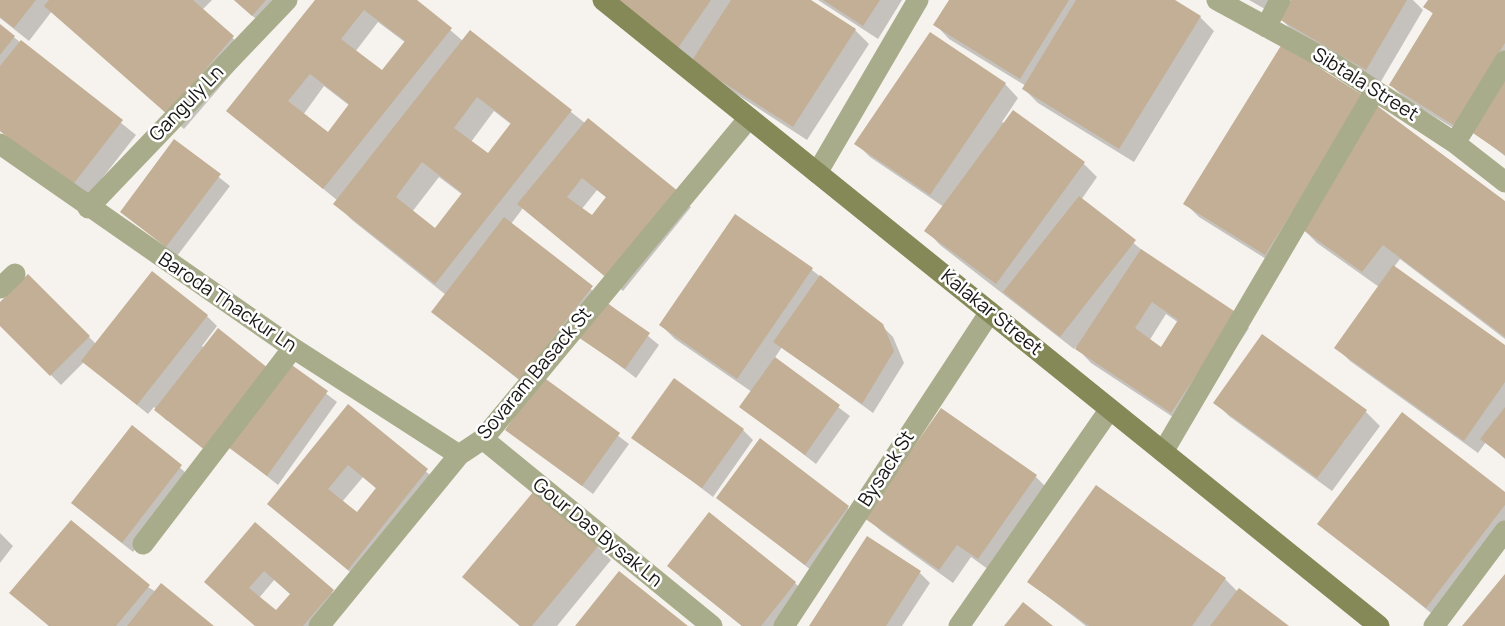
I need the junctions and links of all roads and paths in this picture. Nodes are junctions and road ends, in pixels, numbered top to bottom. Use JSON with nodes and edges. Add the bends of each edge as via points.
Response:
{"nodes":[{"id":1,"x":287,"y":0,"type":"edge"},
{"id":2,"x":603,"y":0,"type":"edge"},
{"id":3,"x":918,"y":0,"type":"edge"},
{"id":4,"x":1217,"y":0,"type":"edge"},
{"id":5,"x":1280,"y":0,"type":"edge"},
{"id":6,"x":1266,"y":27,"type":"junction"},
{"id":7,"x":1505,"y":61,"type":"edge"},
{"id":8,"x":1375,"y":91,"type":"junction"},
{"id":9,"x":748,"y":118,"type":"junction"},
{"id":10,"x":1455,"y":143,"type":"junction"},
{"id":11,"x":0,"y":144,"type":"edge"},
{"id":12,"x":817,"y":173,"type":"junction"},
{"id":13,"x":1505,"y":182,"type":"edge"},
{"id":14,"x":88,"y":208,"type":"junction"},
{"id":15,"x":990,"y":312,"type":"junction"},
{"id":16,"x":293,"y":348,"type":"junction"},
{"id":17,"x":1110,"y":409,"type":"junction"},
{"id":18,"x":483,"y":439,"type":"junction"},
{"id":19,"x":1163,"y":452,"type":"junction"},
{"id":20,"x":459,"y":455,"type":"junction"},
{"id":21,"x":1505,"y":531,"type":"edge"},
{"id":22,"x":143,"y":544,"type":"dead end"},
{"id":23,"x":319,"y":626,"type":"edge"},
{"id":24,"x":712,"y":626,"type":"edge"},
{"id":25,"x":784,"y":626,"type":"edge"},
{"id":26,"x":959,"y":626,"type":"edge"},
{"id":27,"x":1379,"y":626,"type":"edge"},
{"id":28,"x":1434,"y":626,"type":"edge"}],
"edges":[{"from":1,"to":14,"type":"street","name":"Ganguly Ln"},
{"from":2,"to":9,"type":"main road","name":"Kalakar Street"},
{"from":3,"to":12,"type":"street"},
{"from":4,"to":6,"type":"street","name":"Sibtala Street"},
{"from":5,"to":6,"type":"street"},
{"from":6,"to":8,"type":"street","name":"Sibtala Street","via":[[1334,62]]},
{"from":7,"to":10,"type":"street"},
{"from":8,"to":10,"type":"street","name":"Sibtala Street"},
{"from":8,"to":19,"type":"street"},
{"from":9,"to":12,"type":"main road","name":"Kalakar Street"},
{"from":9,"to":18,"type":"street","name":"Sovaram Basack St"},
{"from":10,"to":13,"type":"street","name":"Sibtala Street"},
{"from":11,"to":14,"type":"street","name":"Baroda Thackur Ln"},
{"from":12,"to":15,"type":"main road","name":"Kalakar Street"},
{"from":14,"to":16,"type":"street","name":"Baroda Thackur Ln"},
{"from":15,"to":17,"type":"main road","name":"Kalakar Street"},
{"from":15,"to":25,"type":"street","name":"Bysack St"},
{"from":16,"to":20,"type":"street","name":"Baroda Thackur Ln"},
{"from":16,"to":22,"type":"street"},
{"from":17,"to":19,"type":"main road","name":"Kalakar Street"},
{"from":17,"to":26,"type":"street"},
{"from":18,"to":20,"type":"street","name":"Sovaram Basack St"},
{"from":18,"to":24,"type":"street","name":"Gour Das Bysak Ln"},
{"from":19,"to":27,"type":"main road","name":"Kalakar Street"},
{"from":20,"to":23,"type":"street","name":"Sovaram Basack St"},
{"from":21,"to":28,"type":"street"}]}
